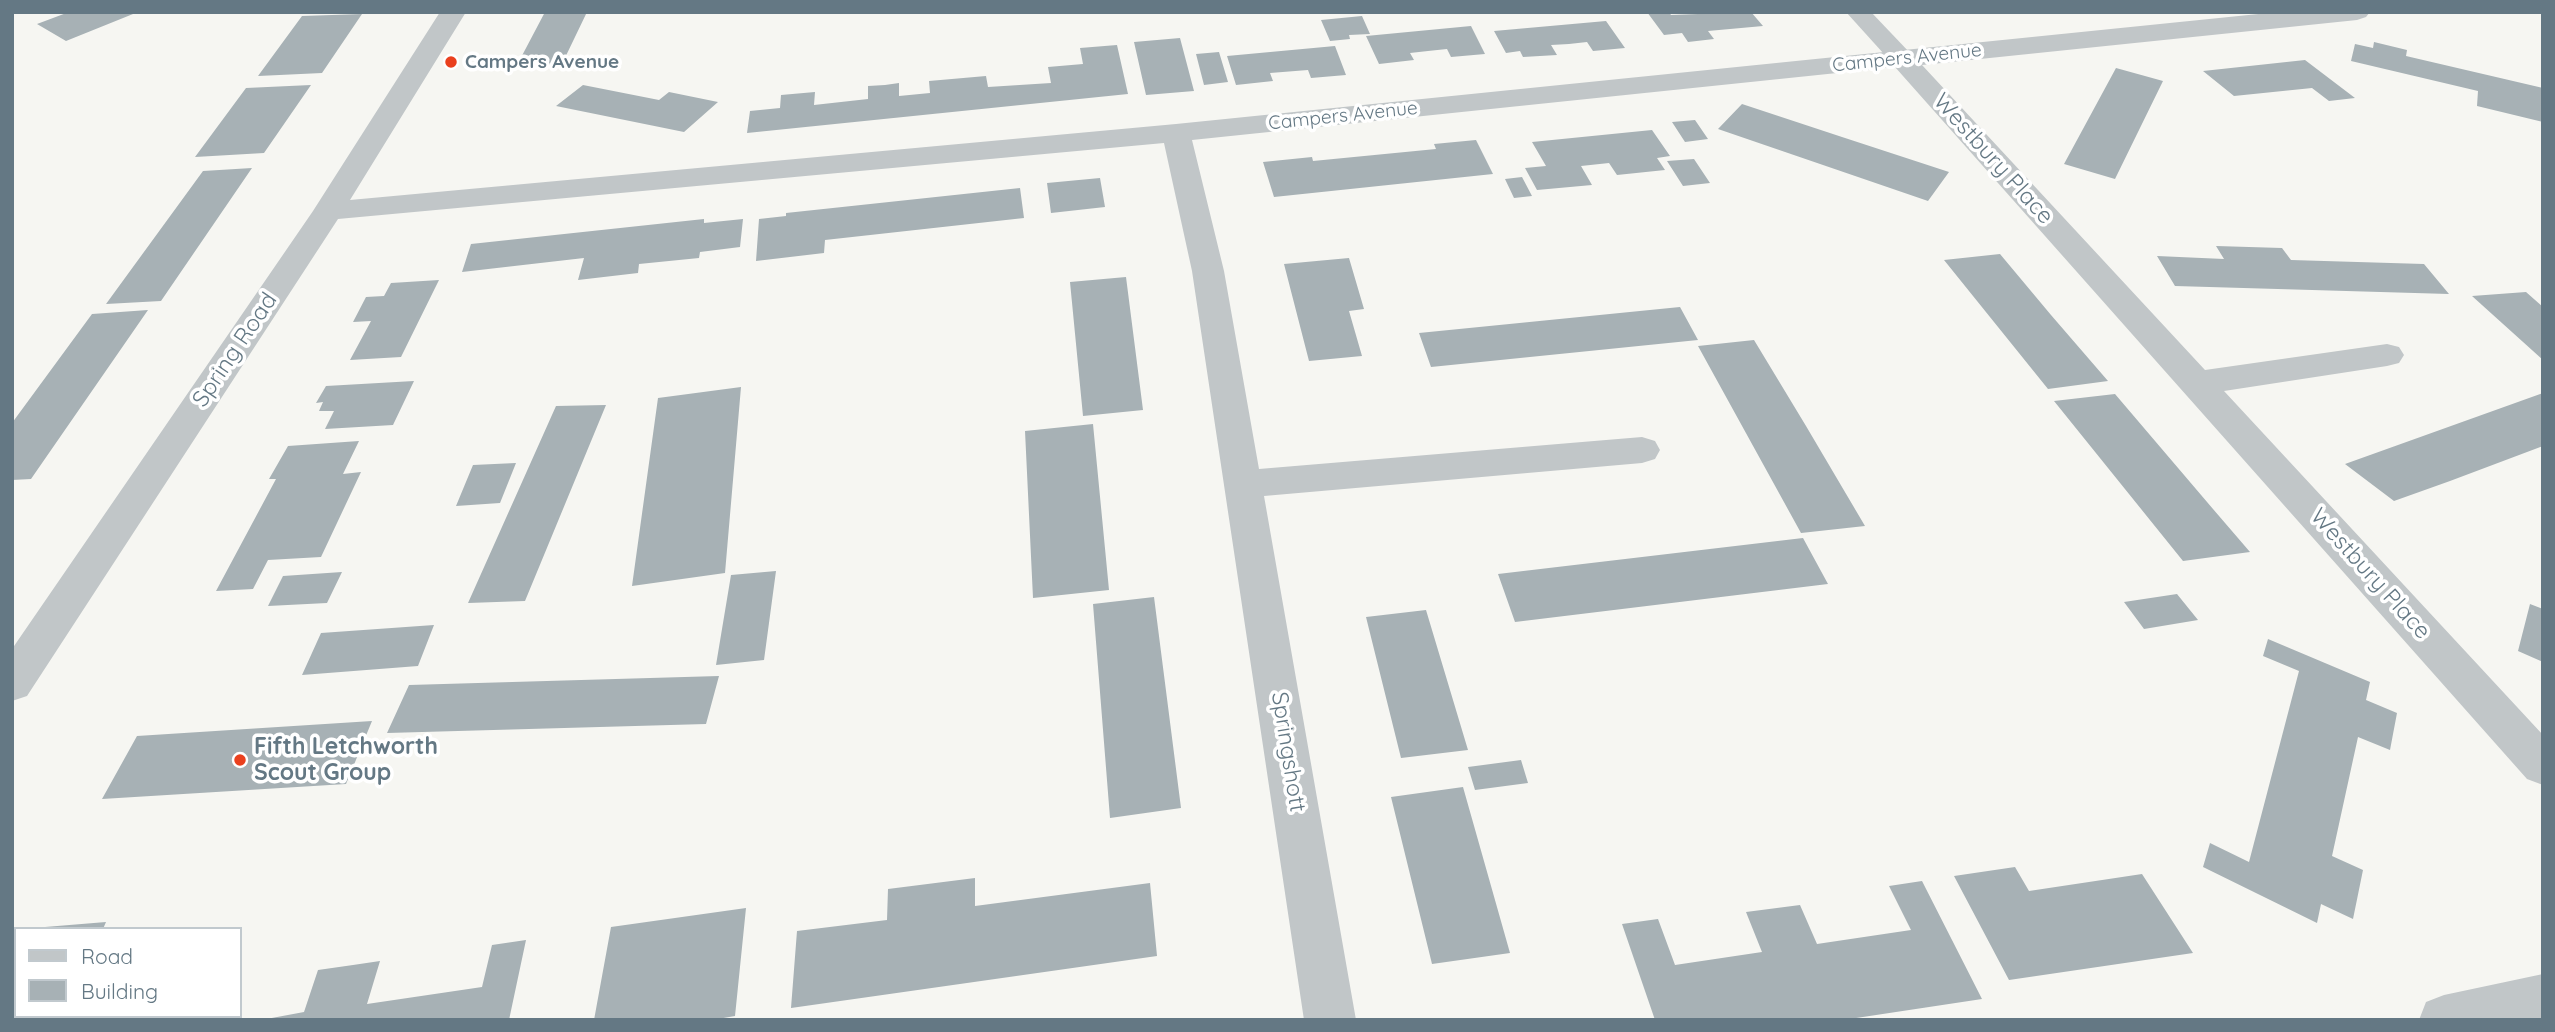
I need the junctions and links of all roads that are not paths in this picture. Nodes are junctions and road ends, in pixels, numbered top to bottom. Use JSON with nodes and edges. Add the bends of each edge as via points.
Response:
{"nodes":[{"id":1,"x":453,"y":12,"type":"edge"},
{"id":2,"x":1858,"y":12,"type":"edge"},
{"id":3,"x":2357,"y":12,"type":"edge"},
{"id":4,"x":1902,"y":59,"type":"junction"},
{"id":5,"x":1176,"y":133,"type":"junction"},
{"id":6,"x":328,"y":211,"type":"junction"},
{"id":7,"x":2386,"y":355,"type":"dead end"},
{"id":8,"x":2197,"y":383,"type":"junction"},
{"id":9,"x":1642,"y":450,"type":"dead end"},
{"id":10,"x":1243,"y":484,"type":"junction"},
{"id":11,"x":12,"y":684,"type":"edge"},
{"id":12,"x":2543,"y":766,"type":"edge"},
{"id":13,"x":2543,"y":998,"type":"edge"},
{"id":14,"x":1331,"y":1020,"type":"edge"},
{"id":15,"x":2444,"y":1020,"type":"edge"}],
"edges":[{"from":1,"to":6,"type":"street","name":"Spring Road"},
{"from":2,"to":4,"type":"lane"},
{"from":3,"to":4,"type":"street","name":"Campers Avenue"},
{"from":4,"to":5,"type":"street","name":"Campers Avenue"},
{"from":4,"to":8,"type":"street","name":"Westbury Place"},
{"from":5,"to":6,"type":"street","name":"Campers Avenue"},
{"from":5,"to":10,"type":"street","name":"Springshott","via":[[1208,271]]},
{"from":6,"to":11,"type":"street","name":"Spring Road"},
{"from":7,"to":8,"type":"street"},
{"from":8,"to":12,"type":"street","name":"Westbury Place"},
{"from":9,"to":10,"type":"street"},
{"from":10,"to":14,"type":"street","name":"Springshott"},
{"from":13,"to":15,"type":"street"}]}
